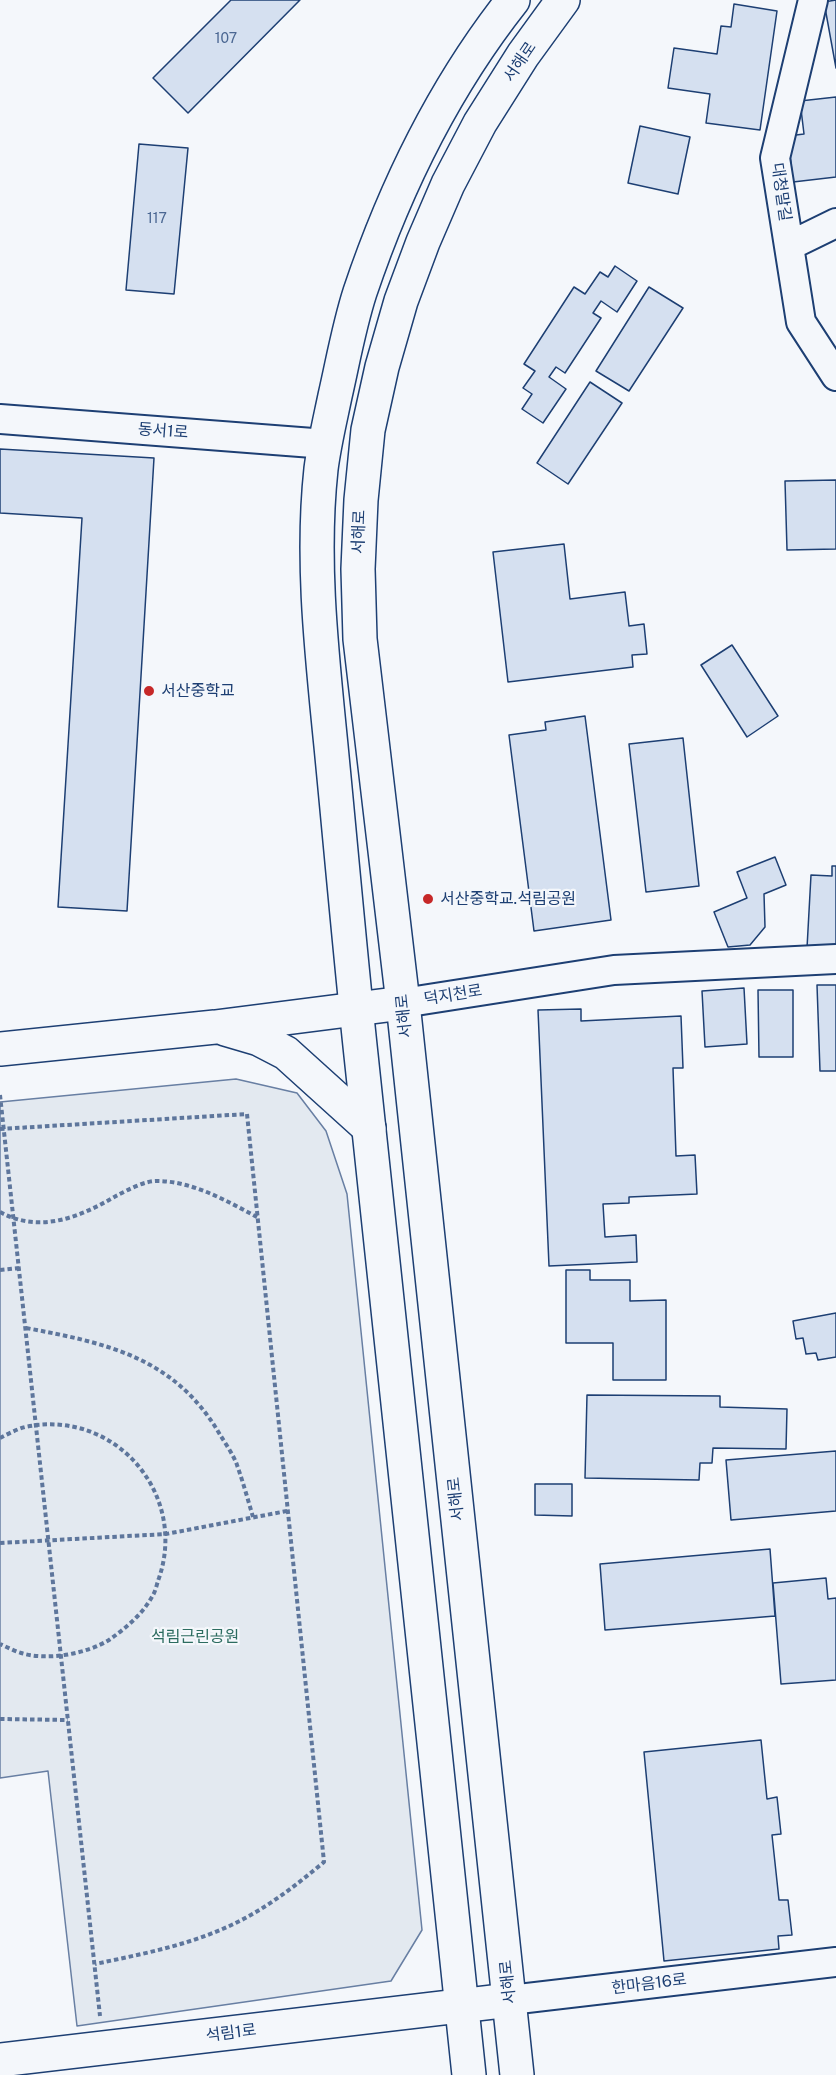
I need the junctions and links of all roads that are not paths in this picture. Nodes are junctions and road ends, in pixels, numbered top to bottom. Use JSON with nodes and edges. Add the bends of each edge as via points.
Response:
{"nodes":[{"id":1,"x":513,"y":0,"type":"edge"},
{"id":2,"x":563,"y":0,"type":"edge"},
{"id":3,"x":813,"y":0,"type":"edge"},
{"id":4,"x":836,"y":223,"type":"edge"},
{"id":5,"x":789,"y":246,"type":"junction"},
{"id":6,"x":836,"y":376,"type":"edge"},
{"id":7,"x":0,"y":419,"type":"edge"},
{"id":8,"x":326,"y":444,"type":"junction"},
{"id":9,"x":836,"y":959,"type":"edge"},
{"id":10,"x":403,"y":1003,"type":"junction"},
{"id":11,"x":356,"y":1008,"type":"junction"},
{"id":12,"x":215,"y":1027,"type":"junction"},
{"id":13,"x":0,"y":1049,"type":"edge"},
{"id":14,"x":369,"y":1128,"type":"junction"},
{"id":15,"x":836,"y":1962,"type":"edge"},
{"id":16,"x":510,"y":2000,"type":"junction"},
{"id":17,"x":462,"y":2006,"type":"junction"},
{"id":18,"x":0,"y":2060,"type":"edge"},
{"id":19,"x":469,"y":2075,"type":"edge"},
{"id":20,"x":517,"y":2075,"type":"edge"}],
"edges":[{"from":1,"to":8,"type":"main road","via":[[469,60],[406,175],[359,295]]},
{"from":2,"to":10,"type":"main road","name":"서해로","via":[[480,123],[448,184],[400,301],[368,430],[358,569],[360,639]]},
{"from":3,"to":5,"type":"street","name":"대청말길","via":[[775,158]]},
{"from":4,"to":5,"type":"street"},
{"from":5,"to":6,"type":"street","name":"대청말길","via":[[801,322]]},
{"from":7,"to":8,"type":"street","name":"동서1로"},
{"from":8,"to":11,"type":"main road","via":[[317,522],[318,583]]},
{"from":9,"to":10,"type":"street","name":"덕지천로","via":[[614,970]]},
{"from":10,"to":11,"type":"main road","name":"덕지천로"},
{"from":10,"to":16,"type":"main road","name":"서해로"},
{"from":11,"to":12,"type":"main road","name":"덕지천로"},
{"from":11,"to":14,"type":"main road"},
{"from":12,"to":13,"type":"main road","name":"덕지천로"},
{"from":12,"to":14,"type":"main road","via":[[259,1039],[286,1053]]},
{"from":14,"to":17,"type":"main road"},
{"from":15,"to":16,"type":"street","name":"한마음16로"},
{"from":16,"to":17,"type":"main road","name":"한마음16로"},
{"from":16,"to":20,"type":"main road","name":"서해로"},
{"from":17,"to":18,"type":"main road","name":"석림1로"},
{"from":17,"to":19,"type":"main road"}]}
